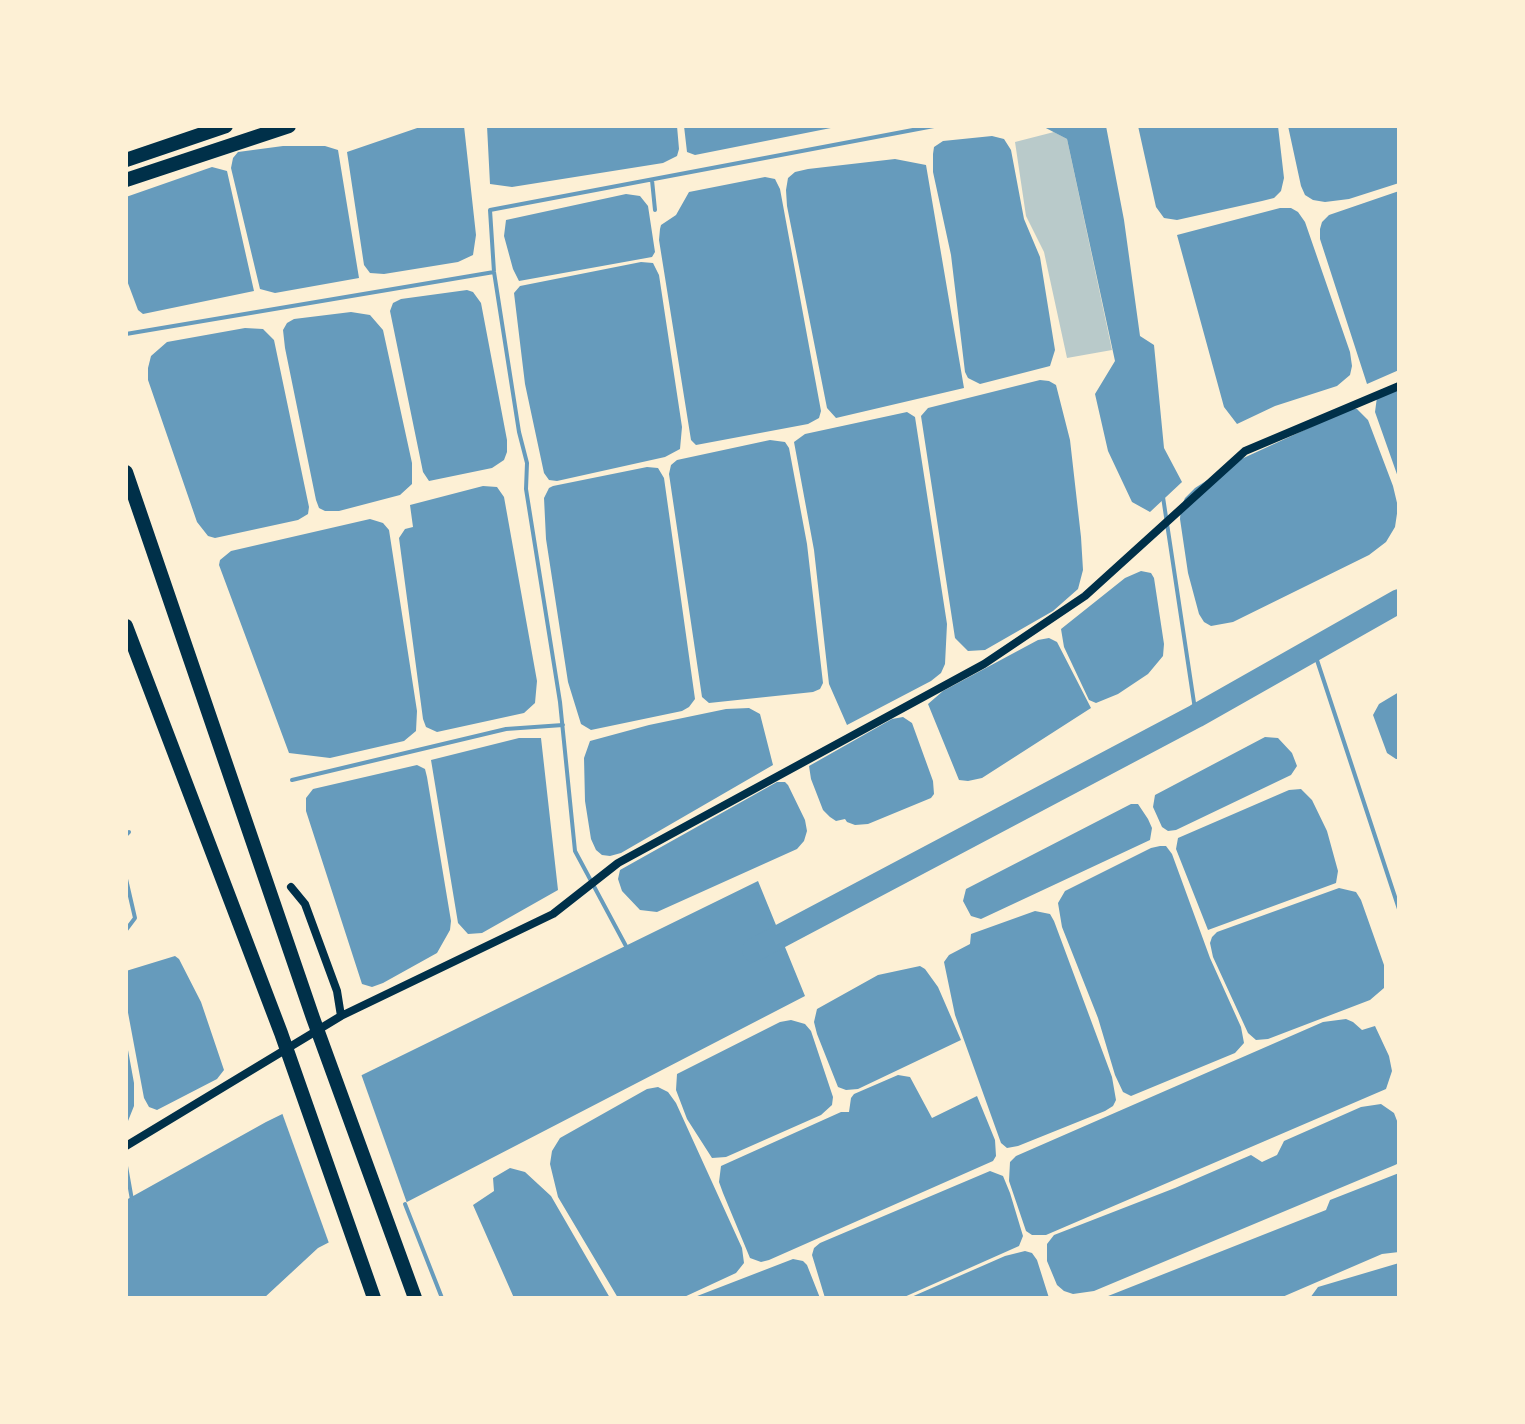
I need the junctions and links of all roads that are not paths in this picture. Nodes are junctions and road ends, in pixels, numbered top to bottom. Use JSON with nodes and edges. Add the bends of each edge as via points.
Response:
{"nodes":[{"id":1,"x":226,"y":126,"type":"edge"},
{"id":2,"x":289,"y":126,"type":"edge"},
{"id":3,"x":126,"y":157,"type":"edge"},
{"id":4,"x":126,"y":182,"type":"edge"},
{"id":5,"x":1399,"y":386,"type":"edge"},
{"id":6,"x":126,"y":472,"type":"edge"},
{"id":7,"x":126,"y":626,"type":"edge"},
{"id":8,"x":291,"y":887,"type":"dead end"},
{"id":9,"x":341,"y":1016,"type":"junction"},
{"id":10,"x":126,"y":1146,"type":"edge"},
{"id":11,"x":415,"y":1296,"type":"edge"},
{"id":12,"x":374,"y":1298,"type":"edge"}],
"edges":[{"from":1,"to":3,"type":"highway"},
{"from":2,"to":4,"type":"highway"},
{"from":5,"to":9,"type":"street","via":[[1245,451],[1085,596],[984,664],[618,863],[553,914]]},
{"from":6,"to":11,"type":"highway","via":[[313,1018]]},
{"from":7,"to":12,"type":"highway","via":[[281,1033]]},
{"from":8,"to":9,"type":"street","via":[[305,904]]},
{"from":9,"to":10,"type":"street"}]}
